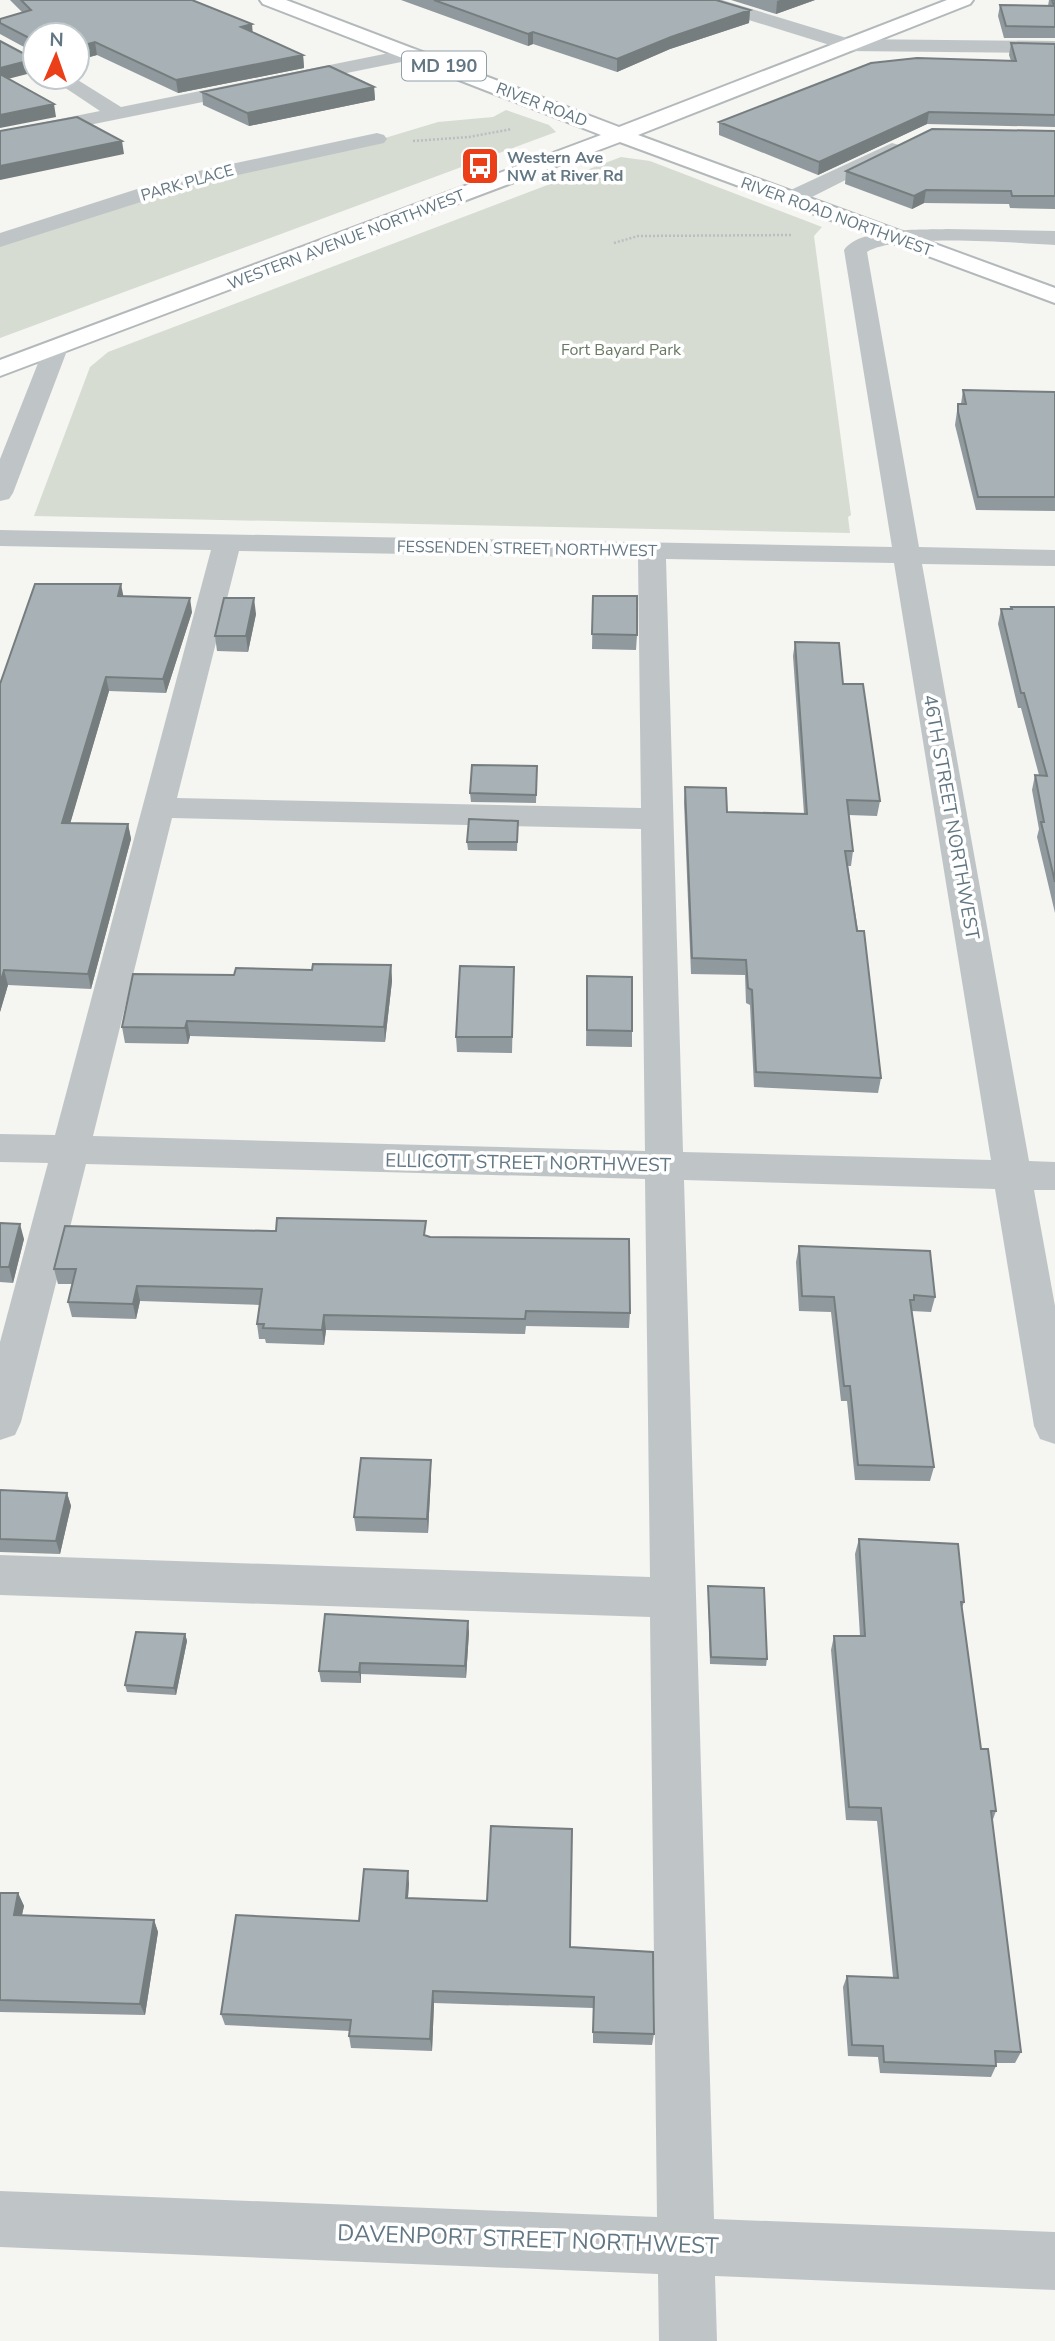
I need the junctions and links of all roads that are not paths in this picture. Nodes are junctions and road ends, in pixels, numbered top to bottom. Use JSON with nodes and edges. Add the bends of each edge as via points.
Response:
{"nodes":[{"id":1,"x":269,"y":0,"type":"edge"},
{"id":2,"x":703,"y":0,"type":"edge"},
{"id":3,"x":964,"y":0,"type":"edge"},
{"id":4,"x":849,"y":45,"type":"junction"},
{"id":5,"x":1055,"y":47,"type":"edge"},
{"id":6,"x":414,"y":54,"type":"junction"},
{"id":7,"x":82,"y":91,"type":"edge"},
{"id":8,"x":116,"y":112,"type":"junction"},
{"id":9,"x":619,"y":134,"type":"junction"},
{"id":10,"x":0,"y":137,"type":"edge"},
{"id":11,"x":377,"y":139,"type":"road end"},
{"id":12,"x":914,"y":139,"type":"edge"},
{"id":13,"x":790,"y":199,"type":"junction"},
{"id":14,"x":893,"y":237,"type":"junction"},
{"id":15,"x":1055,"y":238,"type":"edge"},
{"id":16,"x":0,"y":240,"type":"edge"},
{"id":17,"x":1055,"y":296,"type":"edge"},
{"id":18,"x":56,"y":348,"type":"junction"},
{"id":19,"x":0,"y":369,"type":"edge"},
{"id":20,"x":0,"y":493,"type":"edge"},
{"id":21,"x":0,"y":538,"type":"edge"},
{"id":22,"x":226,"y":542,"type":"junction"},
{"id":23,"x":652,"y":550,"type":"junction"},
{"id":24,"x":907,"y":555,"type":"junction"},
{"id":25,"x":1055,"y":558,"type":"edge"},
{"id":26,"x":158,"y":808,"type":"junction"},
{"id":27,"x":659,"y":819,"type":"junction"},
{"id":28,"x":0,"y":1148,"type":"edge"},
{"id":29,"x":69,"y":1150,"type":"junction"},
{"id":30,"x":667,"y":1166,"type":"junction"},
{"id":31,"x":1013,"y":1175,"type":"junction"},
{"id":32,"x":1055,"y":1176,"type":"edge"},
{"id":33,"x":0,"y":1422,"type":"edge"},
{"id":34,"x":1055,"y":1426,"type":"edge"},
{"id":35,"x":0,"y":1575,"type":"edge"},
{"id":36,"x":674,"y":1598,"type":"junction"},
{"id":37,"x":0,"y":2219,"type":"edge"},
{"id":38,"x":686,"y":2245,"type":"junction"},
{"id":39,"x":1055,"y":2261,"type":"edge"},
{"id":40,"x":688,"y":2341,"type":"edge"}],
"edges":[{"from":1,"to":6,"type":"main road","name":"RIVER ROAD","number":"MD 190"},
{"from":2,"to":4,"type":"street"},
{"from":3,"to":4,"type":"main road","name":"WESTERN AVENUE NORTHWEST"},
{"from":4,"to":5,"type":"street"},
{"from":4,"to":9,"type":"main road","name":"WESTERN AVENUE NORTHWEST"},
{"from":6,"to":8,"type":"street"},
{"from":6,"to":9,"type":"main road","name":"RIVER ROAD","number":"MD 190"},
{"from":7,"to":8,"type":"street"},
{"from":8,"to":10,"type":"street"},
{"from":9,"to":13,"type":"main road","name":"RIVER ROAD NORTHWEST"},
{"from":9,"to":18,"type":"main road","name":"WESTERN AVENUE NORTHWEST"},
{"from":11,"to":16,"type":"street","name":"PARK PLACE","via":[[192,179]]},
{"from":12,"to":13,"type":"street"},
{"from":13,"to":14,"type":"main road","name":"RIVER ROAD NORTHWEST"},
{"from":14,"to":15,"type":"street"},
{"from":14,"to":17,"type":"main road","name":"RIVER ROAD NORTHWEST"},
{"from":14,"to":24,"type":"street","name":"46TH STREET NORTHWEST","via":[[864,240],[855,250]]},
{"from":18,"to":19,"type":"main road","name":"WESTERN AVENUE NORTHWEST"},
{"from":18,"to":20,"type":"street"},
{"from":21,"to":22,"type":"street","name":"FESSENDEN STREET NORTHWEST"},
{"from":22,"to":23,"type":"street","name":"FESSENDEN STREET NORTHWEST"},
{"from":22,"to":26,"type":"street"},
{"from":23,"to":24,"type":"street","name":"FESSENDEN STREET NORTHWEST"},
{"from":23,"to":27,"type":"street"},
{"from":24,"to":25,"type":"street","name":"FESSENDEN STREET NORTHWEST"},
{"from":24,"to":31,"type":"street","name":"46TH STREET NORTHWEST"},
{"from":26,"to":27,"type":"street"},
{"from":26,"to":29,"type":"street"},
{"from":27,"to":30,"type":"street"},
{"from":28,"to":29,"type":"street","name":"ELLICOTT STREET NORTHWEST"},
{"from":29,"to":30,"type":"street","name":"ELLICOTT STREET NORTHWEST"},
{"from":29,"to":33,"type":"street"},
{"from":30,"to":31,"type":"street","name":"ELLICOTT STREET NORTHWEST"},
{"from":30,"to":36,"type":"street"},
{"from":31,"to":32,"type":"street","name":"ELLICOTT STREET NORTHWEST"},
{"from":31,"to":34,"type":"street","name":"46TH STREET NORTHWEST"},
{"from":35,"to":36,"type":"street"},
{"from":36,"to":38,"type":"street"},
{"from":37,"to":38,"type":"street","name":"DAVENPORT STREET NORTHWEST"},
{"from":38,"to":39,"type":"street","name":"DAVENPORT STREET NORTHWEST"},
{"from":38,"to":40,"type":"street"}]}
